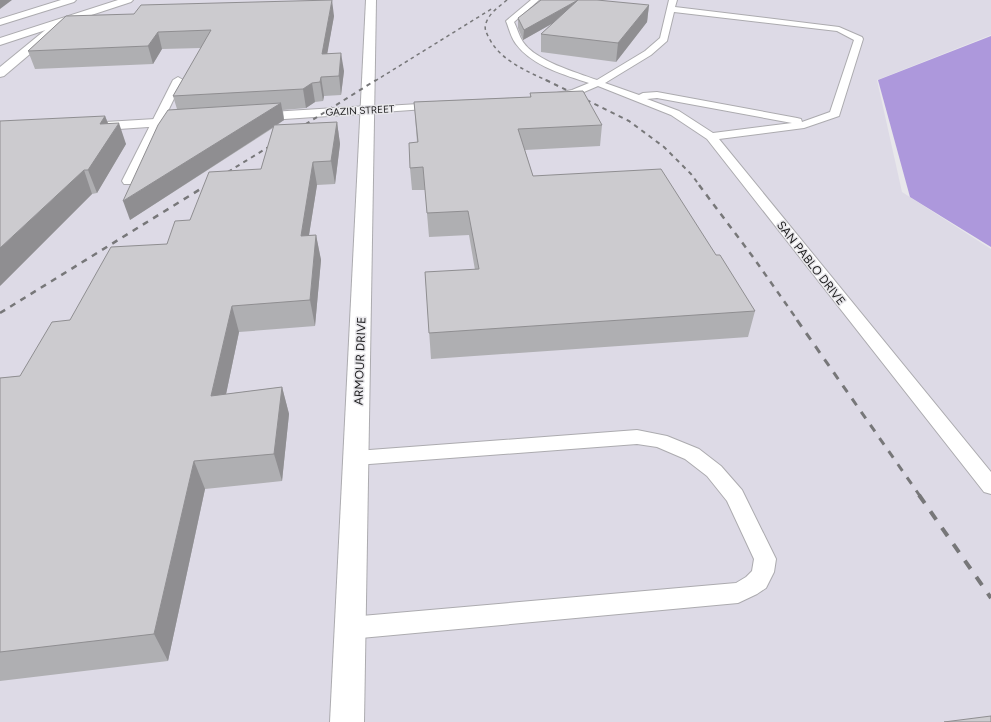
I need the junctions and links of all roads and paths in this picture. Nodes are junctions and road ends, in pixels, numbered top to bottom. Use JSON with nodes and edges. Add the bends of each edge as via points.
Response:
{"nodes":[{"id":1,"x":71,"y":0,"type":"edge"},
{"id":2,"x":109,"y":0,"type":"edge"},
{"id":3,"x":128,"y":0,"type":"edge"},
{"id":4,"x":371,"y":0,"type":"edge"},
{"id":5,"x":535,"y":0,"type":"edge"},
{"id":6,"x":84,"y":2,"type":"dead end"},
{"id":7,"x":672,"y":4,"type":"edge"},
{"id":8,"x":0,"y":22,"type":"edge"},
{"id":9,"x":61,"y":22,"type":"junction"},
{"id":10,"x":0,"y":29,"type":"edge"},
{"id":11,"x":0,"y":36,"type":"edge"},
{"id":12,"x":0,"y":42,"type":"edge"},
{"id":13,"x":0,"y":73,"type":"edge"},
{"id":14,"x":178,"y":80,"type":"dead end"},
{"id":15,"x":598,"y":83,"type":"junction"},
{"id":16,"x":632,"y":96,"type":"junction"},
{"id":17,"x":546,"y":98,"type":"edge"},
{"id":18,"x":443,"y":106,"type":"edge"},
{"id":19,"x":368,"y":110,"type":"junction"},
{"id":20,"x":241,"y":118,"type":"edge"},
{"id":21,"x":202,"y":120,"type":"edge"},
{"id":22,"x":157,"y":123,"type":"junction"},
{"id":23,"x":809,"y":123,"type":"junction"},
{"id":24,"x":78,"y":127,"type":"edge"},
{"id":25,"x":711,"y":137,"type":"junction"},
{"id":26,"x":128,"y":181,"type":"dead end"},
{"id":27,"x":356,"y":458,"type":"junction"},
{"id":28,"x":991,"y":486,"type":"edge"},
{"id":29,"x":350,"y":628,"type":"junction"},
{"id":30,"x":347,"y":722,"type":"edge"}],
"edges":[{"from":1,"to":8,"type":"street"},
{"from":2,"to":11,"type":"street"},
{"from":3,"to":9,"type":"street"},
{"from":4,"to":19,"type":"street","name":"ARMOUR DRIVE"},
{"from":5,"to":15,"type":"lane","name":"SAN PABLO DRIVE","via":[[510,21],[519,43],[537,59]]},
{"from":6,"to":10,"type":"street"},
{"from":7,"to":15,"type":"lane","via":[[664,39]]},
{"from":7,"to":23,"type":"lane","via":[[839,29],[859,39],[835,114]]},
{"from":9,"to":12,"type":"street"},
{"from":9,"to":13,"type":"street"},
{"from":14,"to":22,"type":"lane"},
{"from":15,"to":16,"type":"lane","name":"SAN PABLO DRIVE"},
{"from":15,"to":17,"type":"lane","via":[[574,93]]},
{"from":16,"to":23,"type":"lane","via":[[656,95]]},
{"from":16,"to":25,"type":"lane","name":"SAN PABLO DRIVE","via":[[675,113]]},
{"from":18,"to":19,"type":"lane","name":"GAZIN STREET"},
{"from":19,"to":20,"type":"street","name":"GAZIN STREET"},
{"from":19,"to":27,"type":"street","name":"ARMOUR DRIVE"},
{"from":21,"to":22,"type":"street"},
{"from":22,"to":24,"type":"street"},
{"from":22,"to":26,"type":"lane"},
{"from":23,"to":25,"type":"lane"},
{"from":25,"to":28,"type":"lane","name":"SAN PABLO DRIVE"},
{"from":27,"to":29,"type":"street","name":"ARMOUR DRIVE"},
{"from":27,"to":29,"type":"lane","via":[[637,437],[660,441],[692,454],[714,471],[735,496],[765,559],[765,570],[753,586],[738,593]]},
{"from":29,"to":30,"type":"street","name":"ARMOUR DRIVE"}]}
